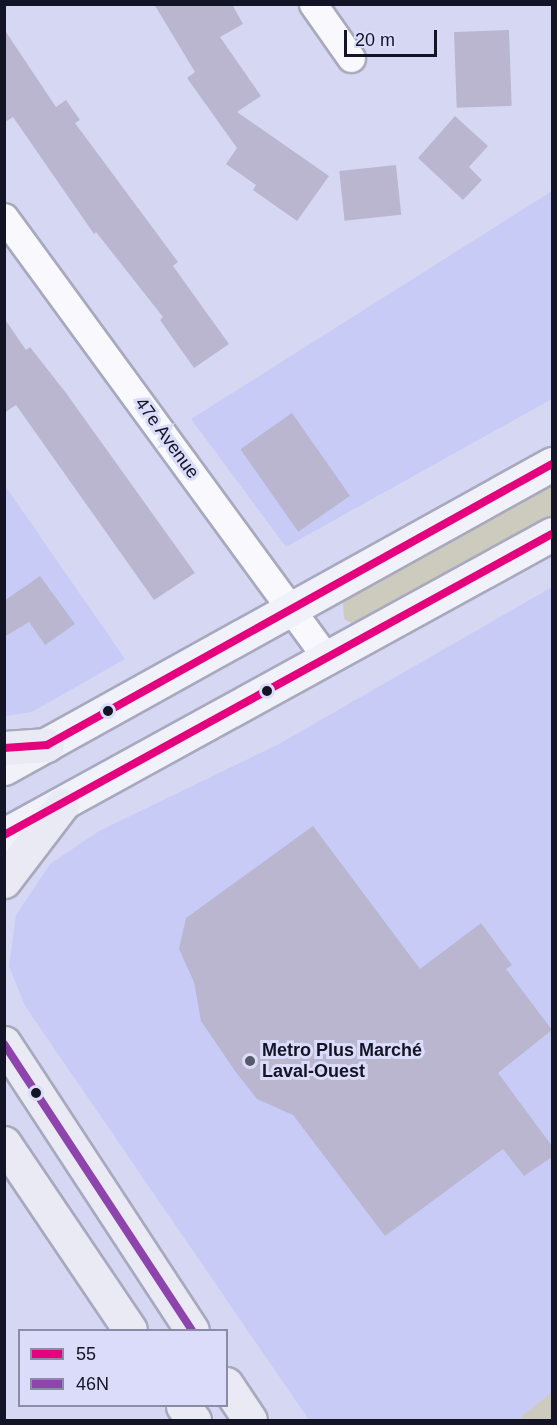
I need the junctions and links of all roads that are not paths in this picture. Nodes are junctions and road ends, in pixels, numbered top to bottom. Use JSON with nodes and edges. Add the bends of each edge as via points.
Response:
{"nodes":[{"id":1,"x":313,"y":4,"type":"edge"},
{"id":2,"x":351,"y":58,"type":"dead end"},
{"id":3,"x":4,"y":217,"type":"edge"},
{"id":4,"x":552,"y":464,"type":"edge"},
{"id":5,"x":552,"y":534,"type":"edge"},
{"id":6,"x":291,"y":609,"type":"junction"},
{"id":7,"x":328,"y":660,"type":"junction"},
{"id":8,"x":47,"y":745,"type":"junction"},
{"id":9,"x":4,"y":748,"type":"edge"},
{"id":10,"x":4,"y":768,"type":"edge"},
{"id":11,"x":62,"y":805,"type":"junction"},
{"id":12,"x":4,"y":835,"type":"edge"},
{"id":13,"x":4,"y":881,"type":"edge"},
{"id":14,"x":4,"y":1043,"type":"edge"},
{"id":15,"x":4,"y":1143,"type":"edge"},
{"id":16,"x":129,"y":1329,"type":"edge"},
{"id":17,"x":191,"y":1329,"type":"edge"},
{"id":18,"x":228,"y":1387,"type":"edge"},
{"id":19,"x":184,"y":1407,"type":"edge"},
{"id":20,"x":194,"y":1420,"type":"edge"},
{"id":21,"x":250,"y":1420,"type":"edge"}],
"edges":[{"from":1,"to":2,"type":"street"},
{"from":3,"to":6,"type":"street","name":"47e Avenue"},
{"from":4,"to":6,"type":"main road"},
{"from":5,"to":7,"type":"main road"},
{"from":6,"to":7,"type":"street","name":"47e Avenue"},
{"from":6,"to":8,"type":"main road"},
{"from":7,"to":11,"type":"main road"},
{"from":8,"to":9,"type":"main road"},
{"from":8,"to":10,"type":"main road"},
{"from":11,"to":12,"type":"main road"},
{"from":11,"to":13,"type":"main road"},
{"from":14,"to":17,"type":"main road"},
{"from":15,"to":16,"type":"main road"},
{"from":18,"to":21,"type":"main road"},
{"from":19,"to":20,"type":"main road"}]}
